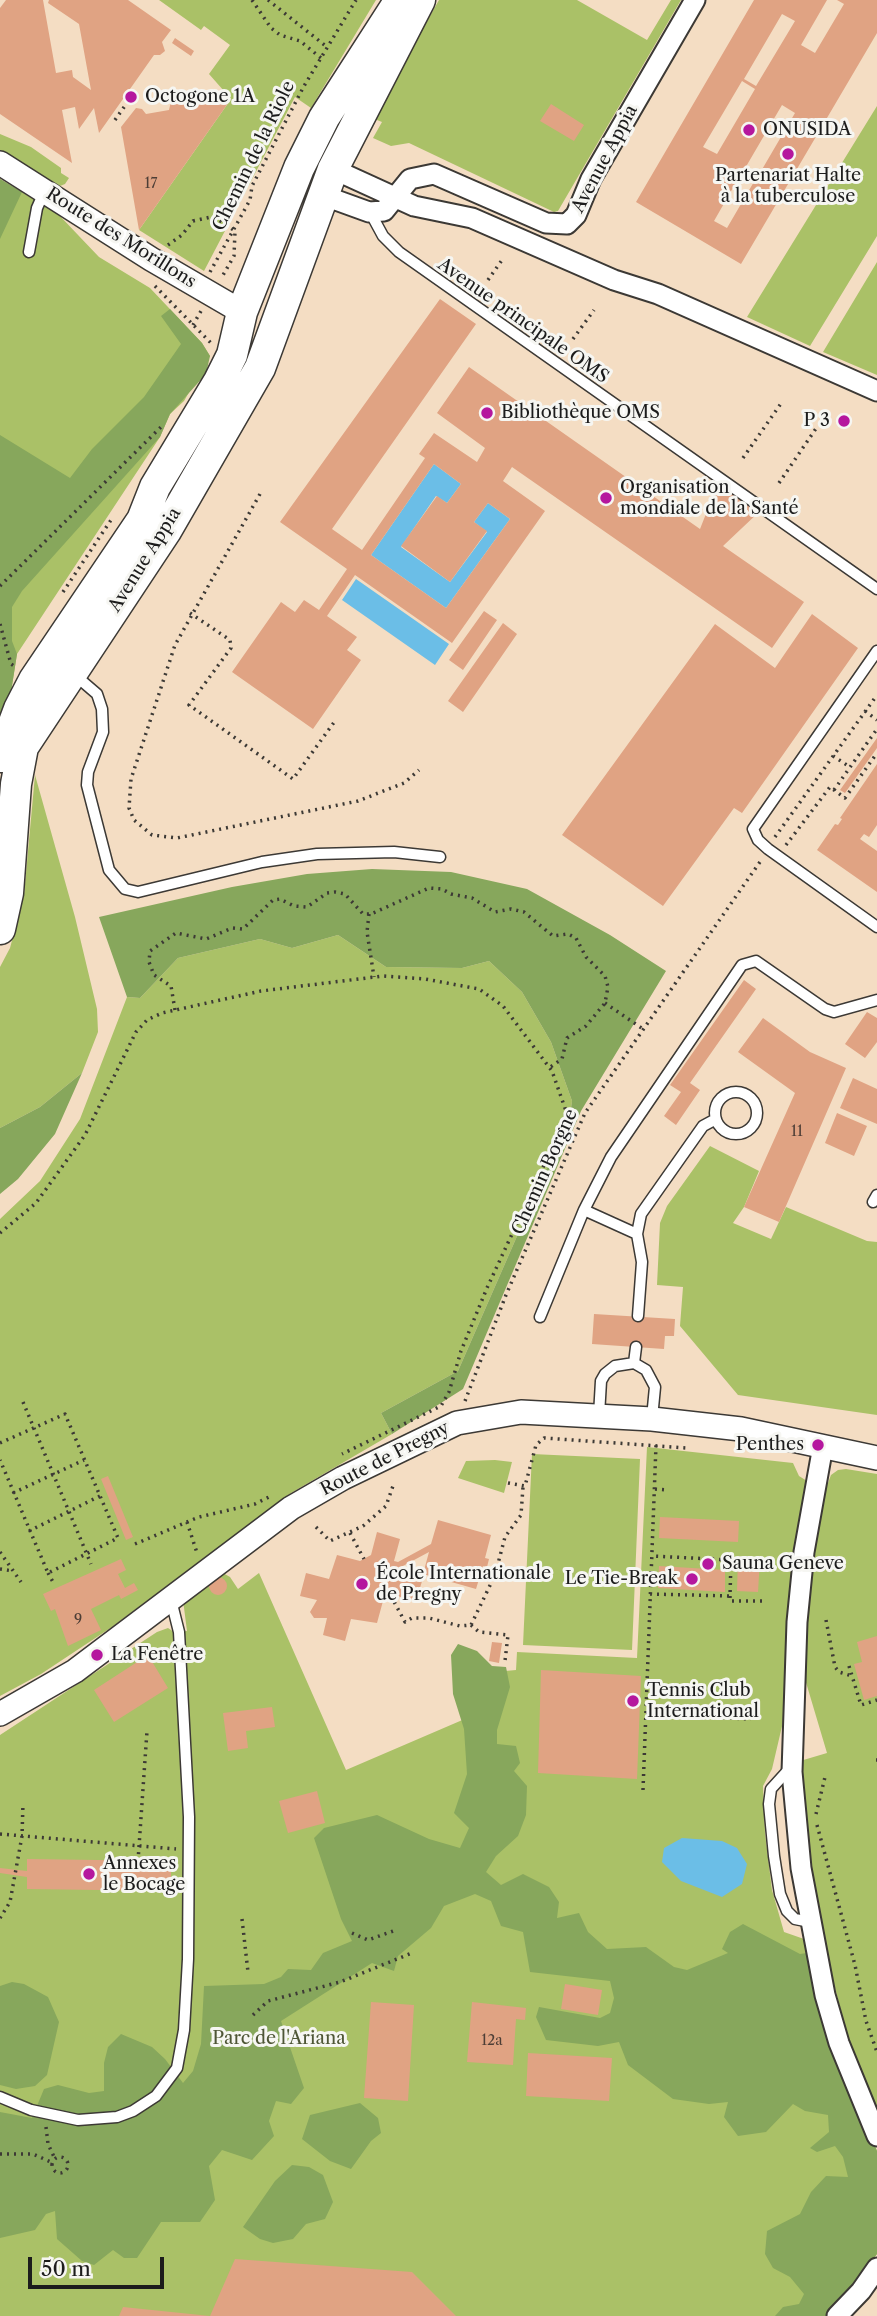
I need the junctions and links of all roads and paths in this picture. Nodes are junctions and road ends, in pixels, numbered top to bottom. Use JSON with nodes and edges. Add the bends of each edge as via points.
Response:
{"nodes":[{"id":1,"x":252,"y":0,"type":"edge"},
{"id":2,"x":268,"y":0,"type":"edge"},
{"id":3,"x":356,"y":0,"type":"edge"},
{"id":4,"x":400,"y":0,"type":"edge"},
{"id":5,"x":420,"y":0,"type":"edge"},
{"id":6,"x":695,"y":0,"type":"edge"},
{"id":7,"x":327,"y":47,"type":"junction"},
{"id":8,"x":321,"y":58,"type":"junction"},
{"id":9,"x":129,"y":100,"type":"dead end"},
{"id":10,"x":115,"y":120,"type":"dead end"},
{"id":11,"x":0,"y":163,"type":"edge"},
{"id":12,"x":299,"y":168,"type":"junction"},
{"id":13,"x":328,"y":182,"type":"junction"},
{"id":14,"x":45,"y":189,"type":"junction"},
{"id":15,"x":405,"y":202,"type":"junction"},
{"id":16,"x":369,"y":212,"type":"junction"},
{"id":17,"x":235,"y":231,"type":"junction"},
{"id":18,"x":163,"y":242,"type":"dead end"},
{"id":19,"x":29,"y":252,"type":"dead end"},
{"id":20,"x":502,"y":260,"type":"dead end"},
{"id":21,"x":488,"y":280,"type":"dead end"},
{"id":22,"x":208,"y":292,"type":"junction"},
{"id":23,"x":594,"y":310,"type":"dead end"},
{"id":24,"x":242,"y":312,"type":"junction"},
{"id":25,"x":184,"y":317,"type":"dead end"},
{"id":26,"x":192,"y":326,"type":"junction"},
{"id":27,"x":273,"y":331,"type":"junction"},
{"id":28,"x":573,"y":339,"type":"dead end"},
{"id":29,"x":214,"y":346,"type":"dead end"},
{"id":30,"x":877,"y":391,"type":"edge"},
{"id":31,"x":782,"y":402,"type":"dead end"},
{"id":32,"x":172,"y":416,"type":"dead end"},
{"id":33,"x":817,"y":427,"type":"dead end"},
{"id":34,"x":743,"y":458,"type":"dead end"},
{"id":35,"x":779,"y":484,"type":"dead end"},
{"id":36,"x":260,"y":494,"type":"dead end"},
{"id":37,"x":0,"y":586,"type":"edge"},
{"id":38,"x":877,"y":589,"type":"edge"},
{"id":39,"x":190,"y":613,"type":"junction"},
{"id":40,"x":0,"y":624,"type":"edge"},
{"id":41,"x":877,"y":651,"type":"edge"},
{"id":42,"x":65,"y":658,"type":"junction"},
{"id":43,"x":22,"y":672,"type":"dead end"},
{"id":44,"x":877,"y":695,"type":"edge"},
{"id":45,"x":865,"y":711,"type":"junction"},
{"id":46,"x":877,"y":720,"type":"edge"},
{"id":47,"x":335,"y":721,"type":"dead end"},
{"id":48,"x":877,"y":729,"type":"edge"},
{"id":49,"x":877,"y":753,"type":"edge"},
{"id":50,"x":833,"y":756,"type":"junction"},
{"id":51,"x":0,"y":759,"type":"edge"},
{"id":52,"x":850,"y":767,"type":"junction"},
{"id":53,"x":419,"y":770,"type":"dead end"},
{"id":54,"x":836,"y":787,"type":"junction"},
{"id":55,"x":768,"y":849,"type":"junction"},
{"id":56,"x":440,"y":857,"type":"dead end"},
{"id":57,"x":369,"y":914,"type":"junction"},
{"id":58,"x":877,"y":927,"type":"edge"},
{"id":59,"x":0,"y":929,"type":"edge"},
{"id":60,"x":374,"y":977,"type":"junction"},
{"id":61,"x":877,"y":1000,"type":"edge"},
{"id":62,"x":605,"y":1003,"type":"junction"},
{"id":63,"x":175,"y":1010,"type":"junction"},
{"id":64,"x":643,"y":1030,"type":"junction"},
{"id":65,"x":549,"y":1068,"type":"junction"},
{"id":66,"x":716,"y":1119,"type":"junction"},
{"id":67,"x":584,"y":1210,"type":"junction"},
{"id":68,"x":0,"y":1233,"type":"edge"},
{"id":69,"x":637,"y":1234,"type":"junction"},
{"id":70,"x":638,"y":1316,"type":"dead end"},
{"id":71,"x":540,"y":1317,"type":"dead end"},
{"id":72,"x":636,"y":1347,"type":"dead end"},
{"id":73,"x":634,"y":1363,"type":"junction"},
{"id":74,"x":23,"y":1402,"type":"dead end"},
{"id":75,"x":599,"y":1415,"type":"junction"},
{"id":76,"x":652,"y":1419,"type":"junction"},
{"id":77,"x":457,"y":1423,"type":"junction"},
{"id":78,"x":33,"y":1427,"type":"junction"},
{"id":79,"x":0,"y":1443,"type":"edge"},
{"id":80,"x":656,"y":1445,"type":"junction"},
{"id":81,"x":823,"y":1446,"type":"junction"},
{"id":82,"x":687,"y":1448,"type":"dead end"},
{"id":83,"x":877,"y":1458,"type":"edge"},
{"id":84,"x":0,"y":1460,"type":"edge"},
{"id":85,"x":84,"y":1460,"type":"junction"},
{"id":86,"x":330,"y":1461,"type":"dead end"},
{"id":87,"x":53,"y":1474,"type":"junction"},
{"id":88,"x":394,"y":1483,"type":"dead end"},
{"id":89,"x":508,"y":1483,"type":"dead end"},
{"id":90,"x":523,"y":1487,"type":"junction"},
{"id":91,"x":655,"y":1489,"type":"junction"},
{"id":92,"x":668,"y":1490,"type":"dead end"},
{"id":93,"x":13,"y":1493,"type":"junction"},
{"id":94,"x":273,"y":1495,"type":"dead end"},
{"id":95,"x":100,"y":1496,"type":"junction"},
{"id":96,"x":69,"y":1511,"type":"junction"},
{"id":97,"x":187,"y":1522,"type":"junction"},
{"id":98,"x":316,"y":1527,"type":"dead end"},
{"id":99,"x":28,"y":1531,"type":"junction"},
{"id":100,"x":350,"y":1533,"type":"junction"},
{"id":101,"x":135,"y":1544,"type":"dead end"},
{"id":102,"x":0,"y":1552,"type":"edge"},
{"id":103,"x":87,"y":1554,"type":"junction"},
{"id":104,"x":652,"y":1556,"type":"junction"},
{"id":105,"x":364,"y":1559,"type":"dead end"},
{"id":106,"x":200,"y":1562,"type":"dead end"},
{"id":107,"x":91,"y":1564,"type":"dead end"},
{"id":108,"x":0,"y":1569,"type":"edge"},
{"id":109,"x":13,"y":1571,"type":"junction"},
{"id":110,"x":48,"y":1573,"type":"junction"},
{"id":111,"x":21,"y":1582,"type":"dead end"},
{"id":112,"x":53,"y":1582,"type":"dead end"},
{"id":113,"x":650,"y":1594,"type":"junction"},
{"id":114,"x":391,"y":1596,"type":"dead end"},
{"id":115,"x":730,"y":1596,"type":"junction"},
{"id":116,"x":171,"y":1600,"type":"junction"},
{"id":117,"x":763,"y":1601,"type":"dead end"},
{"id":118,"x":826,"y":1620,"type":"dead end"},
{"id":119,"x":471,"y":1625,"type":"junction"},
{"id":120,"x":505,"y":1661,"type":"dead end"},
{"id":121,"x":849,"y":1666,"type":"dead end"},
{"id":122,"x":852,"y":1676,"type":"junction"},
{"id":123,"x":877,"y":1700,"type":"edge"},
{"id":124,"x":0,"y":1714,"type":"edge"},
{"id":125,"x":646,"y":1714,"type":"junction"},
{"id":126,"x":751,"y":1719,"type":"dead end"},
{"id":127,"x":147,"y":1731,"type":"dead end"},
{"id":128,"x":825,"y":1777,"type":"dead end"},
{"id":129,"x":643,"y":1790,"type":"dead end"},
{"id":130,"x":23,"y":1803,"type":"dead end"},
{"id":131,"x":0,"y":1834,"type":"edge"},
{"id":132,"x":22,"y":1836,"type":"junction"},
{"id":133,"x":139,"y":1846,"type":"junction"},
{"id":134,"x":189,"y":1850,"type":"junction"},
{"id":135,"x":138,"y":1861,"type":"dead end"},
{"id":136,"x":0,"y":1918,"type":"edge"},
{"id":137,"x":242,"y":1919,"type":"dead end"},
{"id":138,"x":396,"y":1930,"type":"dead end"},
{"id":139,"x":352,"y":1933,"type":"dead end"},
{"id":140,"x":412,"y":1954,"type":"dead end"},
{"id":141,"x":248,"y":1972,"type":"dead end"},
{"id":142,"x":253,"y":2015,"type":"dead end"},
{"id":143,"x":877,"y":2052,"type":"edge"},
{"id":144,"x":0,"y":2097,"type":"edge"},
{"id":145,"x":48,"y":2114,"type":"junction"},
{"id":146,"x":877,"y":2136,"type":"edge"},
{"id":147,"x":0,"y":2154,"type":"edge"},
{"id":148,"x":877,"y":2268,"type":"edge"},
{"id":149,"x":837,"y":2316,"type":"edge"}],
"edges":[{"from":1,"to":8,"type":"path","via":[[271,28],[300,41]]},
{"from":2,"to":7,"type":"path"},
{"from":3,"to":7,"type":"path","name":"Chemin de la Riole"},
{"from":4,"to":12,"type":"main road","name":"Avenue Appia","via":[[324,118]]},
{"from":5,"to":13,"type":"main road","name":"Avenue Appia"},
{"from":6,"to":15,"type":"street","name":"Avenue Appia","via":[[571,221],[546,223],[434,174],[410,179]]},
{"from":7,"to":8,"type":"path","name":"Chemin de la Riole"},
{"from":8,"to":17,"type":"path","name":"Chemin de la Riole","via":[[252,186]]},
{"from":9,"to":10,"type":"path"},
{"from":11,"to":14,"type":"street","name":"Route des Morillons"},
{"from":12,"to":13,"type":"main road","via":[[319,164]]},
{"from":12,"to":24,"type":"main road","name":"Avenue Appia"},
{"from":13,"to":15,"type":"street"},
{"from":13,"to":16,"type":"street"},
{"from":13,"to":27,"type":"main road","name":"Avenue Appia"},
{"from":14,"to":19,"type":"lane"},
{"from":14,"to":22,"type":"street","name":"Route des Morillons"},
{"from":15,"to":16,"type":"street","name":"Avenue Appia"},
{"from":15,"to":30,"type":"street","via":[[472,218]]},
{"from":16,"to":38,"type":"lane","name":"Avenue principale OMS","via":[[388,242],[417,265]]},
{"from":17,"to":18,"type":"path","via":[[211,216],[202,217],[169,246]]},
{"from":17,"to":22,"type":"path","name":"Chemin de la Riole"},
{"from":17,"to":22,"type":"path","via":[[234,256]]},
{"from":20,"to":21,"type":"path"},
{"from":22,"to":24,"type":"street","name":"Route des Morillons"},
{"from":22,"to":26,"type":"path"},
{"from":23,"to":28,"type":"path"},
{"from":24,"to":27,"type":"main road"},
{"from":24,"to":42,"type":"main road","name":"Avenue Appia","via":[[232,355],[219,381],[155,487],[142,520]]},
{"from":25,"to":26,"type":"path"},
{"from":26,"to":29,"type":"path"},
{"from":27,"to":42,"type":"main road","name":"Avenue Appia","via":[[260,368],[166,531]]},
{"from":31,"to":34,"type":"path"},
{"from":32,"to":37,"type":"path"},
{"from":33,"to":35,"type":"path"},
{"from":36,"to":39,"type":"path"},
{"from":39,"to":47,"type":"path","via":[[230,640],[231,648],[189,705],[293,779]]},
{"from":39,"to":53,"type":"path","via":[[131,779],[129,808],[143,830],[164,839],[177,838],[328,809],[394,788]]},
{"from":40,"to":43,"type":"path","via":[[11,664]]},
{"from":41,"to":55,"type":"lane","via":[[755,825],[756,838]]},
{"from":42,"to":51,"type":"main road","name":"Avenue Appia","via":[[29,689]]},
{"from":42,"to":56,"type":"lane","via":[[97,694],[104,718],[87,785],[109,870],[125,890],[138,892],[262,862],[317,854],[394,852]]},
{"from":42,"to":59,"type":"main road","name":"Avenue Appia","via":[[23,747]]},
{"from":44,"to":45,"type":"path","name":"Chemin Borgne"},
{"from":45,"to":46,"type":"path"},
{"from":45,"to":50,"type":"path","name":"Chemin Borgne"},
{"from":48,"to":52,"type":"path"},
{"from":49,"to":54,"type":"path","via":[[845,798]]},
{"from":50,"to":52,"type":"path"},
{"from":50,"to":55,"type":"path","name":"Chemin Borgne"},
{"from":52,"to":54,"type":"path"},
{"from":54,"to":55,"type":"path","via":[[830,787],[783,850]]},
{"from":55,"to":58,"type":"lane"},
{"from":55,"to":64,"type":"path","name":"Chemin Borgne"},
{"from":57,"to":60,"type":"path"},
{"from":57,"to":62,"type":"path","via":[[429,888],[472,898],[495,912],[524,912],[553,936],[576,938],[586,957],[605,976]]},
{"from":57,"to":63,"type":"path","via":[[363,914],[345,894],[335,892],[307,908],[273,900],[243,929],[232,928],[206,939],[176,933],[150,951],[149,962],[154,975],[171,986]]},
{"from":60,"to":63,"type":"path","via":[[308,983]]},
{"from":60,"to":65,"type":"path","via":[[425,979],[479,989],[503,1006]]},
{"from":61,"to":67,"type":"lane","via":[[834,1012],[756,961],[743,965],[611,1157]]},
{"from":62,"to":64,"type":"path"},
{"from":62,"to":65,"type":"path","via":[[586,1026],[567,1038],[562,1059]]},
{"from":63,"to":68,"type":"path","via":[[147,1020],[136,1032],[85,1135],[36,1203]]},
{"from":64,"to":77,"type":"path","name":"Chemin Borgne","via":[[585,1113],[506,1294]]},
{"from":65,"to":86,"type":"path","via":[[566,1111],[564,1122],[487,1288],[449,1392],[441,1406]]},
{"from":66,"to":66,"type":"lane","via":[[718,1104],[733,1092],[751,1098],[757,1110],[754,1124],[743,1133],[729,1133]]},
{"from":66,"to":69,"type":"lane","via":[[702,1126],[640,1214]]},
{"from":67,"to":69,"type":"lane"},
{"from":67,"to":71,"type":"lane"},
{"from":69,"to":70,"type":"lane","via":[[642,1262]]},
{"from":72,"to":73,"type":"lane"},
{"from":73,"to":75,"type":"lane","via":[[615,1366],[605,1374]]},
{"from":73,"to":76,"type":"lane","via":[[650,1374],[655,1387]]},
{"from":74,"to":78,"type":"path"},
{"from":75,"to":76,"type":"street","name":"Route de Pregny"},
{"from":75,"to":77,"type":"street","name":"Route de Pregny","via":[[511,1413]]},
{"from":76,"to":81,"type":"street","name":"Route de Pregny","via":[[741,1429]]},
{"from":77,"to":116,"type":"street","name":"Route de Pregny","via":[[291,1508]]},
{"from":78,"to":79,"type":"path"},
{"from":78,"to":85,"type":"path","via":[[65,1414]]},
{"from":78,"to":87,"type":"path"},
{"from":80,"to":82,"type":"path"},
{"from":80,"to":90,"type":"path","via":[[541,1439]]},
{"from":80,"to":91,"type":"path"},
{"from":81,"to":83,"type":"street","name":"Route de Pregny"},
{"from":81,"to":146,"type":"street","via":[[797,1622],[792,1766],[810,1922],[836,2032]]},
{"from":84,"to":93,"type":"path"},
{"from":85,"to":87,"type":"path"},
{"from":85,"to":95,"type":"path"},
{"from":87,"to":93,"type":"path"},
{"from":87,"to":96,"type":"path"},
{"from":88,"to":100,"type":"path","via":[[380,1513]]},
{"from":89,"to":90,"type":"path"},
{"from":90,"to":119,"type":"path","via":[[521,1515],[505,1537],[495,1575]]},
{"from":91,"to":92,"type":"path"},
{"from":91,"to":104,"type":"path"},
{"from":93,"to":99,"type":"path"},
{"from":94,"to":97,"type":"path"},
{"from":95,"to":96,"type":"path"},
{"from":95,"to":103,"type":"path","via":[[118,1538]]},
{"from":96,"to":99,"type":"path"},
{"from":96,"to":103,"type":"path"},
{"from":97,"to":101,"type":"path"},
{"from":97,"to":106,"type":"path"},
{"from":98,"to":100,"type":"path","via":[[330,1541]]},
{"from":99,"to":110,"type":"path"},
{"from":100,"to":105,"type":"path"},
{"from":102,"to":109,"type":"path"},
{"from":103,"to":107,"type":"path"},
{"from":103,"to":110,"type":"path"},
{"from":104,"to":113,"type":"path"},
{"from":104,"to":115,"type":"path","via":[[731,1560]]},
{"from":108,"to":109,"type":"path"},
{"from":109,"to":111,"type":"path"},
{"from":110,"to":112,"type":"path"},
{"from":113,"to":115,"type":"path"},
{"from":113,"to":125,"type":"path"},
{"from":114,"to":119,"type":"path","via":[[405,1622],[429,1618]]},
{"from":115,"to":117,"type":"path","via":[[730,1601]]},
{"from":116,"to":124,"type":"street","name":"Route de Pregny","via":[[57,1683]]},
{"from":116,"to":134,"type":"lane","via":[[179,1632],[183,1686]]},
{"from":118,"to":122,"type":"path","via":[[835,1667]]},
{"from":119,"to":120,"type":"path","via":[[479,1632],[508,1634]]},
{"from":121,"to":122,"type":"path"},
{"from":122,"to":123,"type":"path","via":[[861,1705]]},
{"from":125,"to":126,"type":"path"},
{"from":125,"to":129,"type":"path"},
{"from":127,"to":133,"type":"path"},
{"from":128,"to":143,"type":"path","via":[[817,1802],[821,1844]]},
{"from":130,"to":132,"type":"path"},
{"from":131,"to":132,"type":"path"},
{"from":132,"to":133,"type":"path"},
{"from":132,"to":136,"type":"path","via":[[10,1902]]},
{"from":133,"to":134,"type":"path"},
{"from":133,"to":135,"type":"path"},
{"from":134,"to":145,"type":"lane","via":[[184,2030],[177,2068],[167,2085],[133,2111],[98,2120]]},
{"from":137,"to":141,"type":"path"},
{"from":138,"to":139,"type":"path","via":[[368,1940]]},
{"from":140,"to":142,"type":"path","via":[[340,1982],[268,2001]]},
{"from":144,"to":145,"type":"lane"},
{"from":145,"to":147,"type":"path","via":[[46,2130],[54,2161],[33,2154]]},
{"from":148,"to":149,"type":"street"}]}
